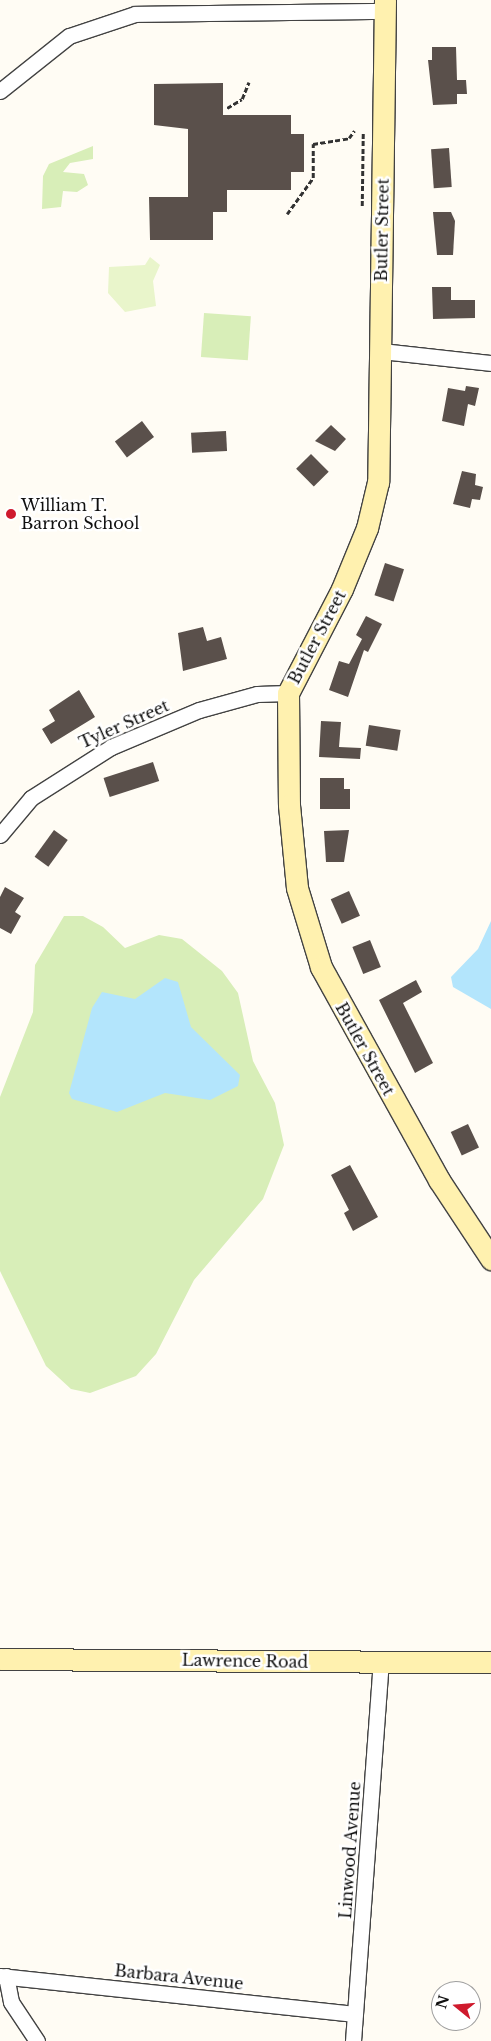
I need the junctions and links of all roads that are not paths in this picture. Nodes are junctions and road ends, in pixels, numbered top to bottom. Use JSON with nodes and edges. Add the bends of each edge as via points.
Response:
{"nodes":[{"id":1,"x":384,"y":5,"type":"edge"},
{"id":2,"x":0,"y":92,"type":"edge"},
{"id":3,"x":382,"y":351,"type":"junction"},
{"id":4,"x":491,"y":363,"type":"edge"},
{"id":5,"x":288,"y":693,"type":"junction"},
{"id":6,"x":0,"y":835,"type":"edge"},
{"id":7,"x":491,"y":1259,"type":"edge"},
{"id":8,"x":0,"y":1659,"type":"edge"},
{"id":9,"x":381,"y":1662,"type":"junction"},
{"id":10,"x":491,"y":1662,"type":"edge"},
{"id":11,"x":3,"y":1976,"type":"edge"},
{"id":12,"x":355,"y":2014,"type":"junction"},
{"id":13,"x":37,"y":2041,"type":"edge"},
{"id":14,"x":353,"y":2041,"type":"edge"}],
"edges":[{"from":1,"to":2,"type":"street","via":[[150,12],[122,16],[69,36]]},
{"from":1,"to":3,"type":"street","name":"Butler Street"},
{"from":3,"to":4,"type":"street"},
{"from":3,"to":5,"type":"street","name":"Butler Street","via":[[381,455],[374,506],[328,621]]},
{"from":5,"to":6,"type":"street","name":"Tyler Street","via":[[257,694],[206,708],[111,747],[31,798]]},
{"from":5,"to":7,"type":"street","name":"Butler Street","via":[[285,752],[292,847],[297,888],[312,945],[439,1180]]},
{"from":8,"to":9,"type":"street","name":"Lawrence Road"},
{"from":9,"to":10,"type":"street","name":"Lawrence Road"},
{"from":9,"to":12,"type":"street","name":"Linwood Avenue"},
{"from":11,"to":12,"type":"street","name":"Barbara Avenue"},
{"from":11,"to":13,"type":"street","via":[[11,2002]]},
{"from":12,"to":14,"type":"street","name":"Linwood Avenue"}]}
